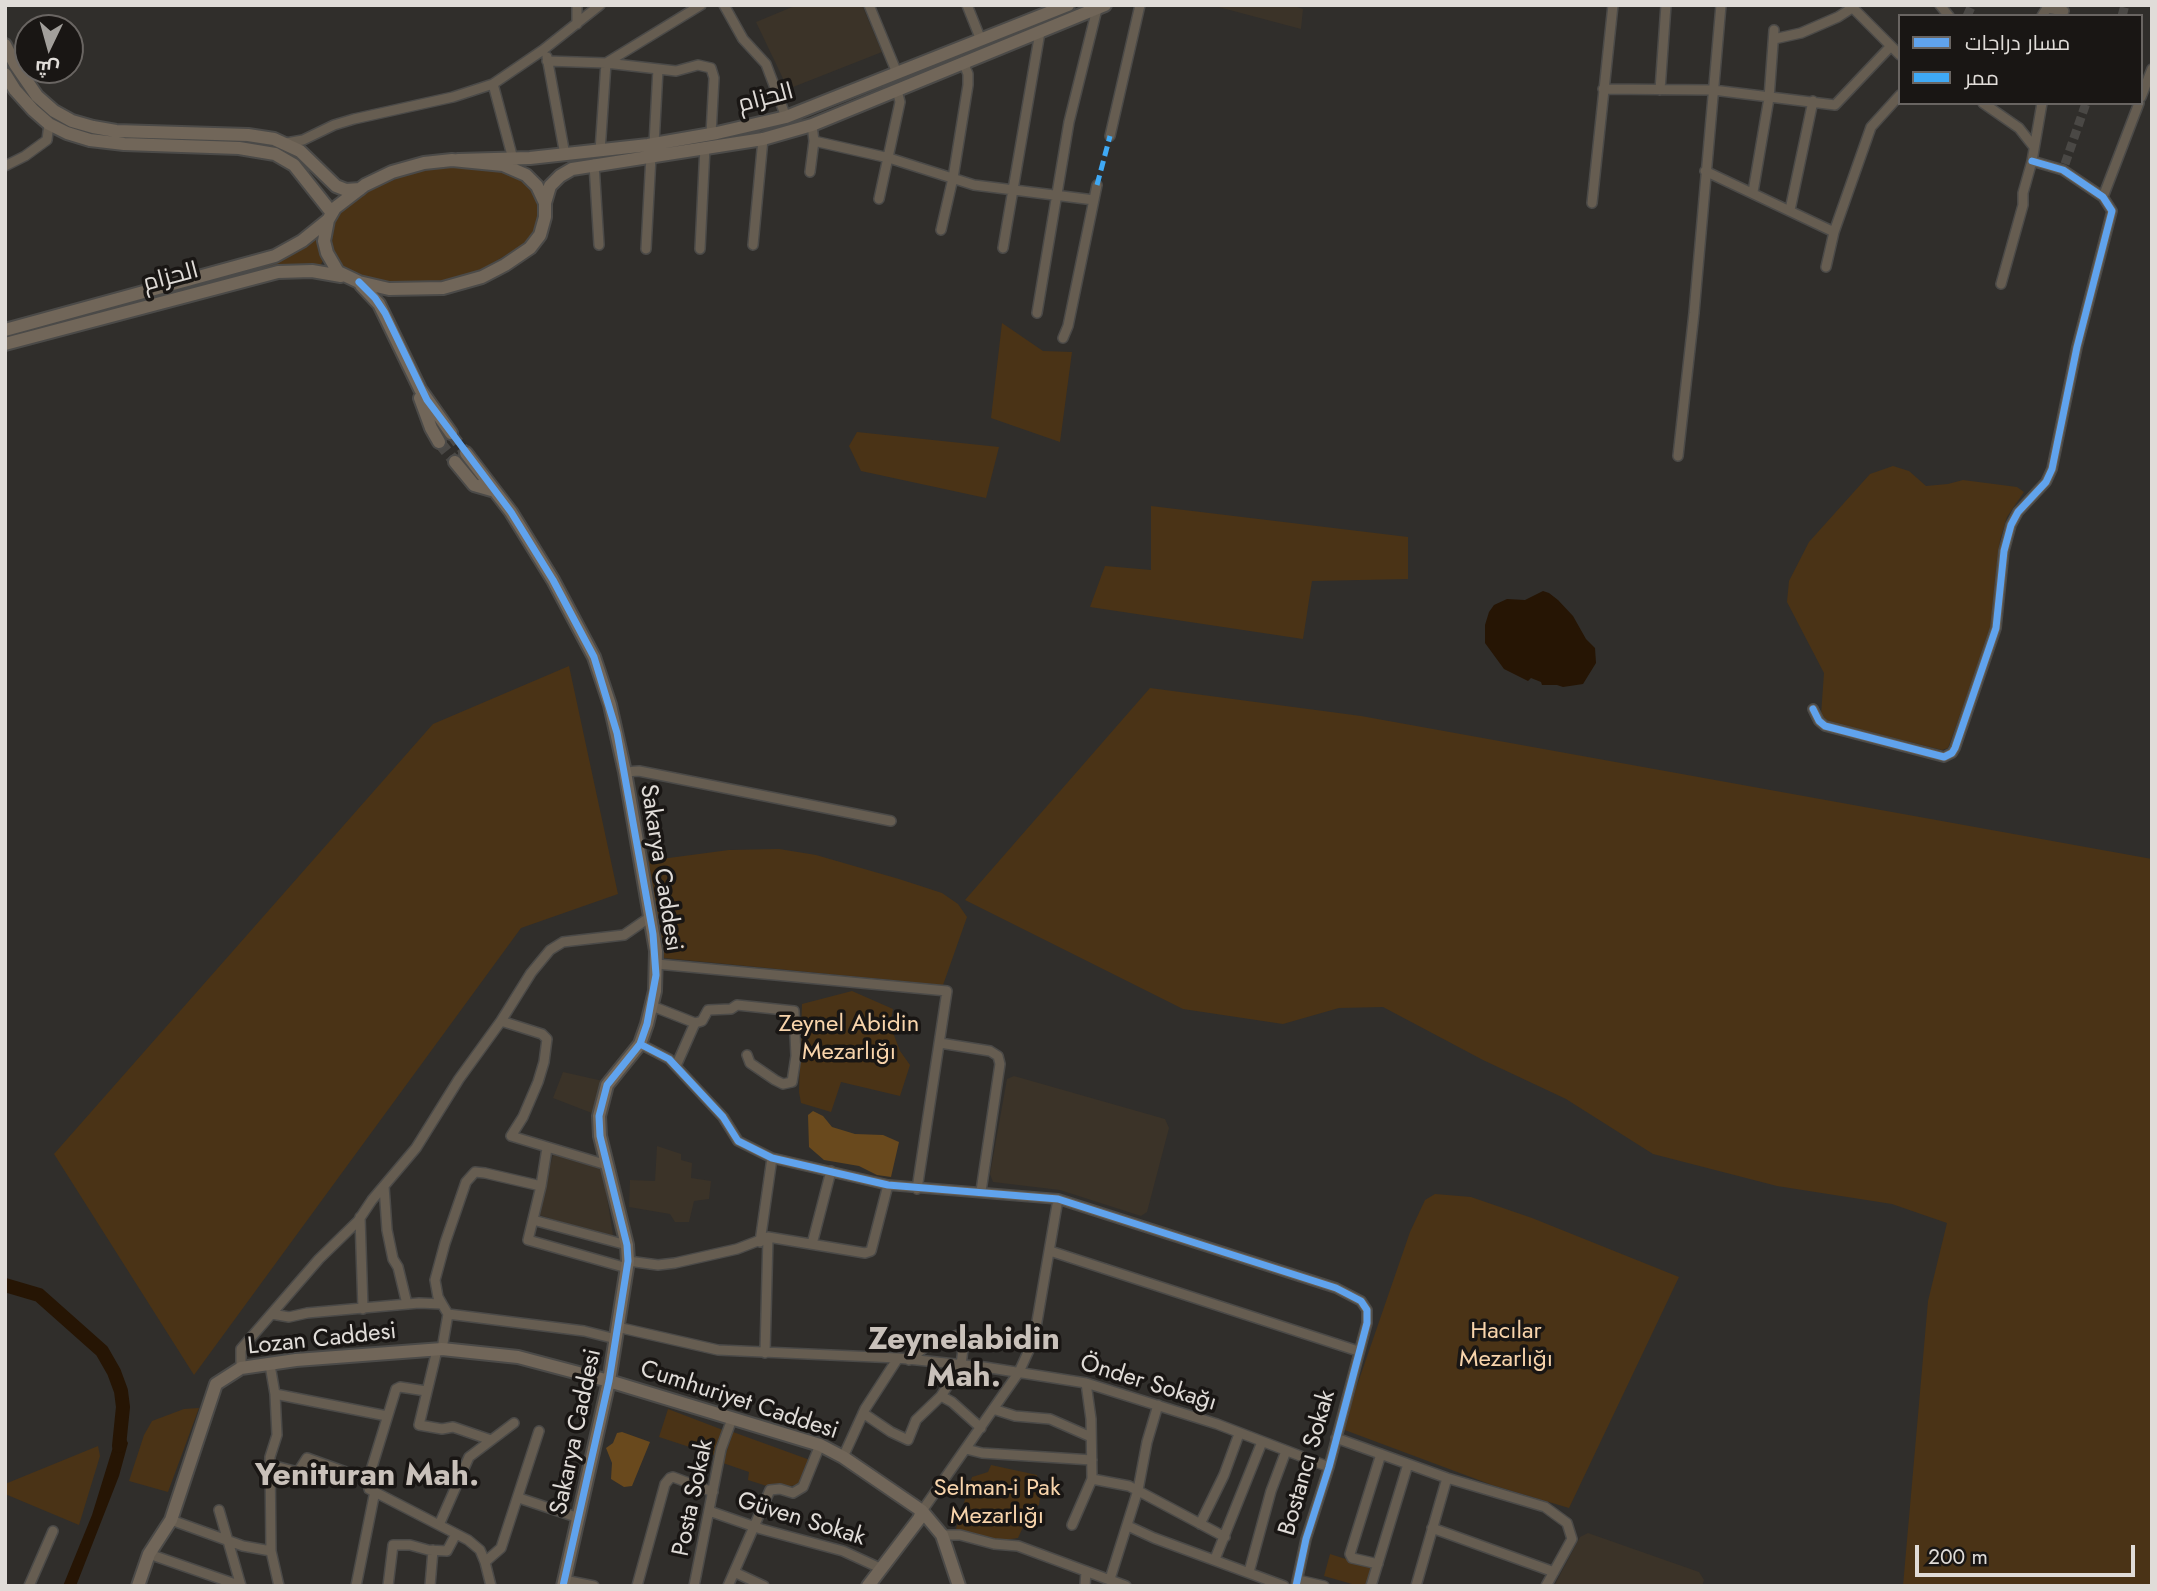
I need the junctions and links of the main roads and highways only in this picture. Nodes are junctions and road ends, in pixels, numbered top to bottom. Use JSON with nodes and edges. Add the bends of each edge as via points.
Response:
{"nodes":[{"id":1,"x":1068,"y":5,"type":"edge"},
{"id":2,"x":1101,"y":7,"type":"edge"},
{"id":3,"x":5,"y":45,"type":"edge"},
{"id":4,"x":5,"y":74,"type":"edge"},
{"id":5,"x":708,"y":141,"type":"junction"},
{"id":6,"x":653,"y":150,"type":"junction"},
{"id":7,"x":458,"y":160,"type":"junction"},
{"id":8,"x":360,"y":189,"type":"junction"},
{"id":9,"x":545,"y":203,"type":"junction"},
{"id":10,"x":330,"y":216,"type":"junction"},
{"id":11,"x":354,"y":280,"type":"junction"},
{"id":12,"x":411,"y":290,"type":"junction"},
{"id":13,"x":384,"y":313,"type":"junction"},
{"id":14,"x":5,"y":330,"type":"edge"},
{"id":15,"x":5,"y":344,"type":"edge"},
{"id":16,"x":416,"y":381,"type":"junction"},
{"id":17,"x":451,"y":433,"type":"tunnel mouth"},
{"id":18,"x":439,"y":442,"type":"tunnel mouth"},
{"id":19,"x":466,"y":453,"type":"tunnel mouth"},
{"id":20,"x":455,"y":461,"type":"tunnel mouth"},
{"id":21,"x":496,"y":491,"type":"junction"},
{"id":22,"x":609,"y":1381,"type":"junction"},
{"id":23,"x":922,"y":1511,"type":"junction"},
{"id":24,"x":563,"y":1583,"type":"edge"},
{"id":25,"x":138,"y":1586,"type":"edge"},
{"id":26,"x":868,"y":1586,"type":"edge"},
{"id":27,"x":959,"y":1586,"type":"edge"}],
"edges":[{"from":1,"to":5,"type":"main road","name":"الحزام","via":[[786,117]]},
{"from":2,"to":5,"type":"main road","name":"الحزام","via":[[812,125],[763,139]]},
{"from":3,"to":8,"type":"main road","via":[[37,96],[54,111],[82,124],[116,131],[248,135],[286,143],[336,186]]},
{"from":4,"to":10,"type":"main road","via":[[49,124],[90,140],[275,154],[300,172]]},
{"from":5,"to":6,"type":"main road","name":"الحزام"},
{"from":6,"to":7,"type":"main road","name":"الحزام"},
{"from":6,"to":9,"type":"main road","name":"الحزام","via":[[572,169],[550,186]]},
{"from":7,"to":8,"type":"main road","via":[[398,170]]},
{"from":7,"to":9,"type":"main road","via":[[503,165],[521,172],[537,186]]},
{"from":8,"to":10,"type":"main road"},
{"from":9,"to":12,"type":"main road","via":[[545,222],[538,239],[505,265],[455,286]]},
{"from":10,"to":11,"type":"main road","via":[[324,241],[327,253],[335,267]]},
{"from":10,"to":14,"type":"main road","name":"الحزام","via":[[302,241],[275,256]]},
{"from":11,"to":12,"type":"main road"},
{"from":11,"to":13,"type":"main road"},
{"from":11,"to":15,"type":"main road","name":"الحزام","via":[[321,272],[278,272]]},
{"from":12,"to":13,"type":"main road","via":[[386,302]]},
{"from":13,"to":16,"type":"main road"},
{"from":16,"to":17,"type":"main road"},
{"from":16,"to":18,"type":"main road"},
{"from":19,"to":21,"type":"main road","name":"Sakarya Caddesi"},
{"from":20,"to":21,"type":"main road","via":[[474,485]]},
{"from":21,"to":22,"type":"main road","name":"Sakarya Caddesi","via":[[566,604],[601,675],[625,772],[657,964],[652,1006],[640,1044],[603,1095],[599,1130],[628,1265]]},
{"from":22,"to":23,"type":"main road","name":"Cumhuriyet Caddesi","via":[[820,1445]]},
{"from":22,"to":24,"type":"main road","name":"Sakarya Caddesi"},
{"from":22,"to":25,"type":"main road","name":"Lozan Caddesi","via":[[519,1357],[440,1350],[241,1368],[216,1384],[171,1520],[149,1554]]},
{"from":23,"to":26,"type":"main road"},
{"from":23,"to":27,"type":"main road","name":"Cumhuriyet Caddesi","via":[[942,1535]]}]}
